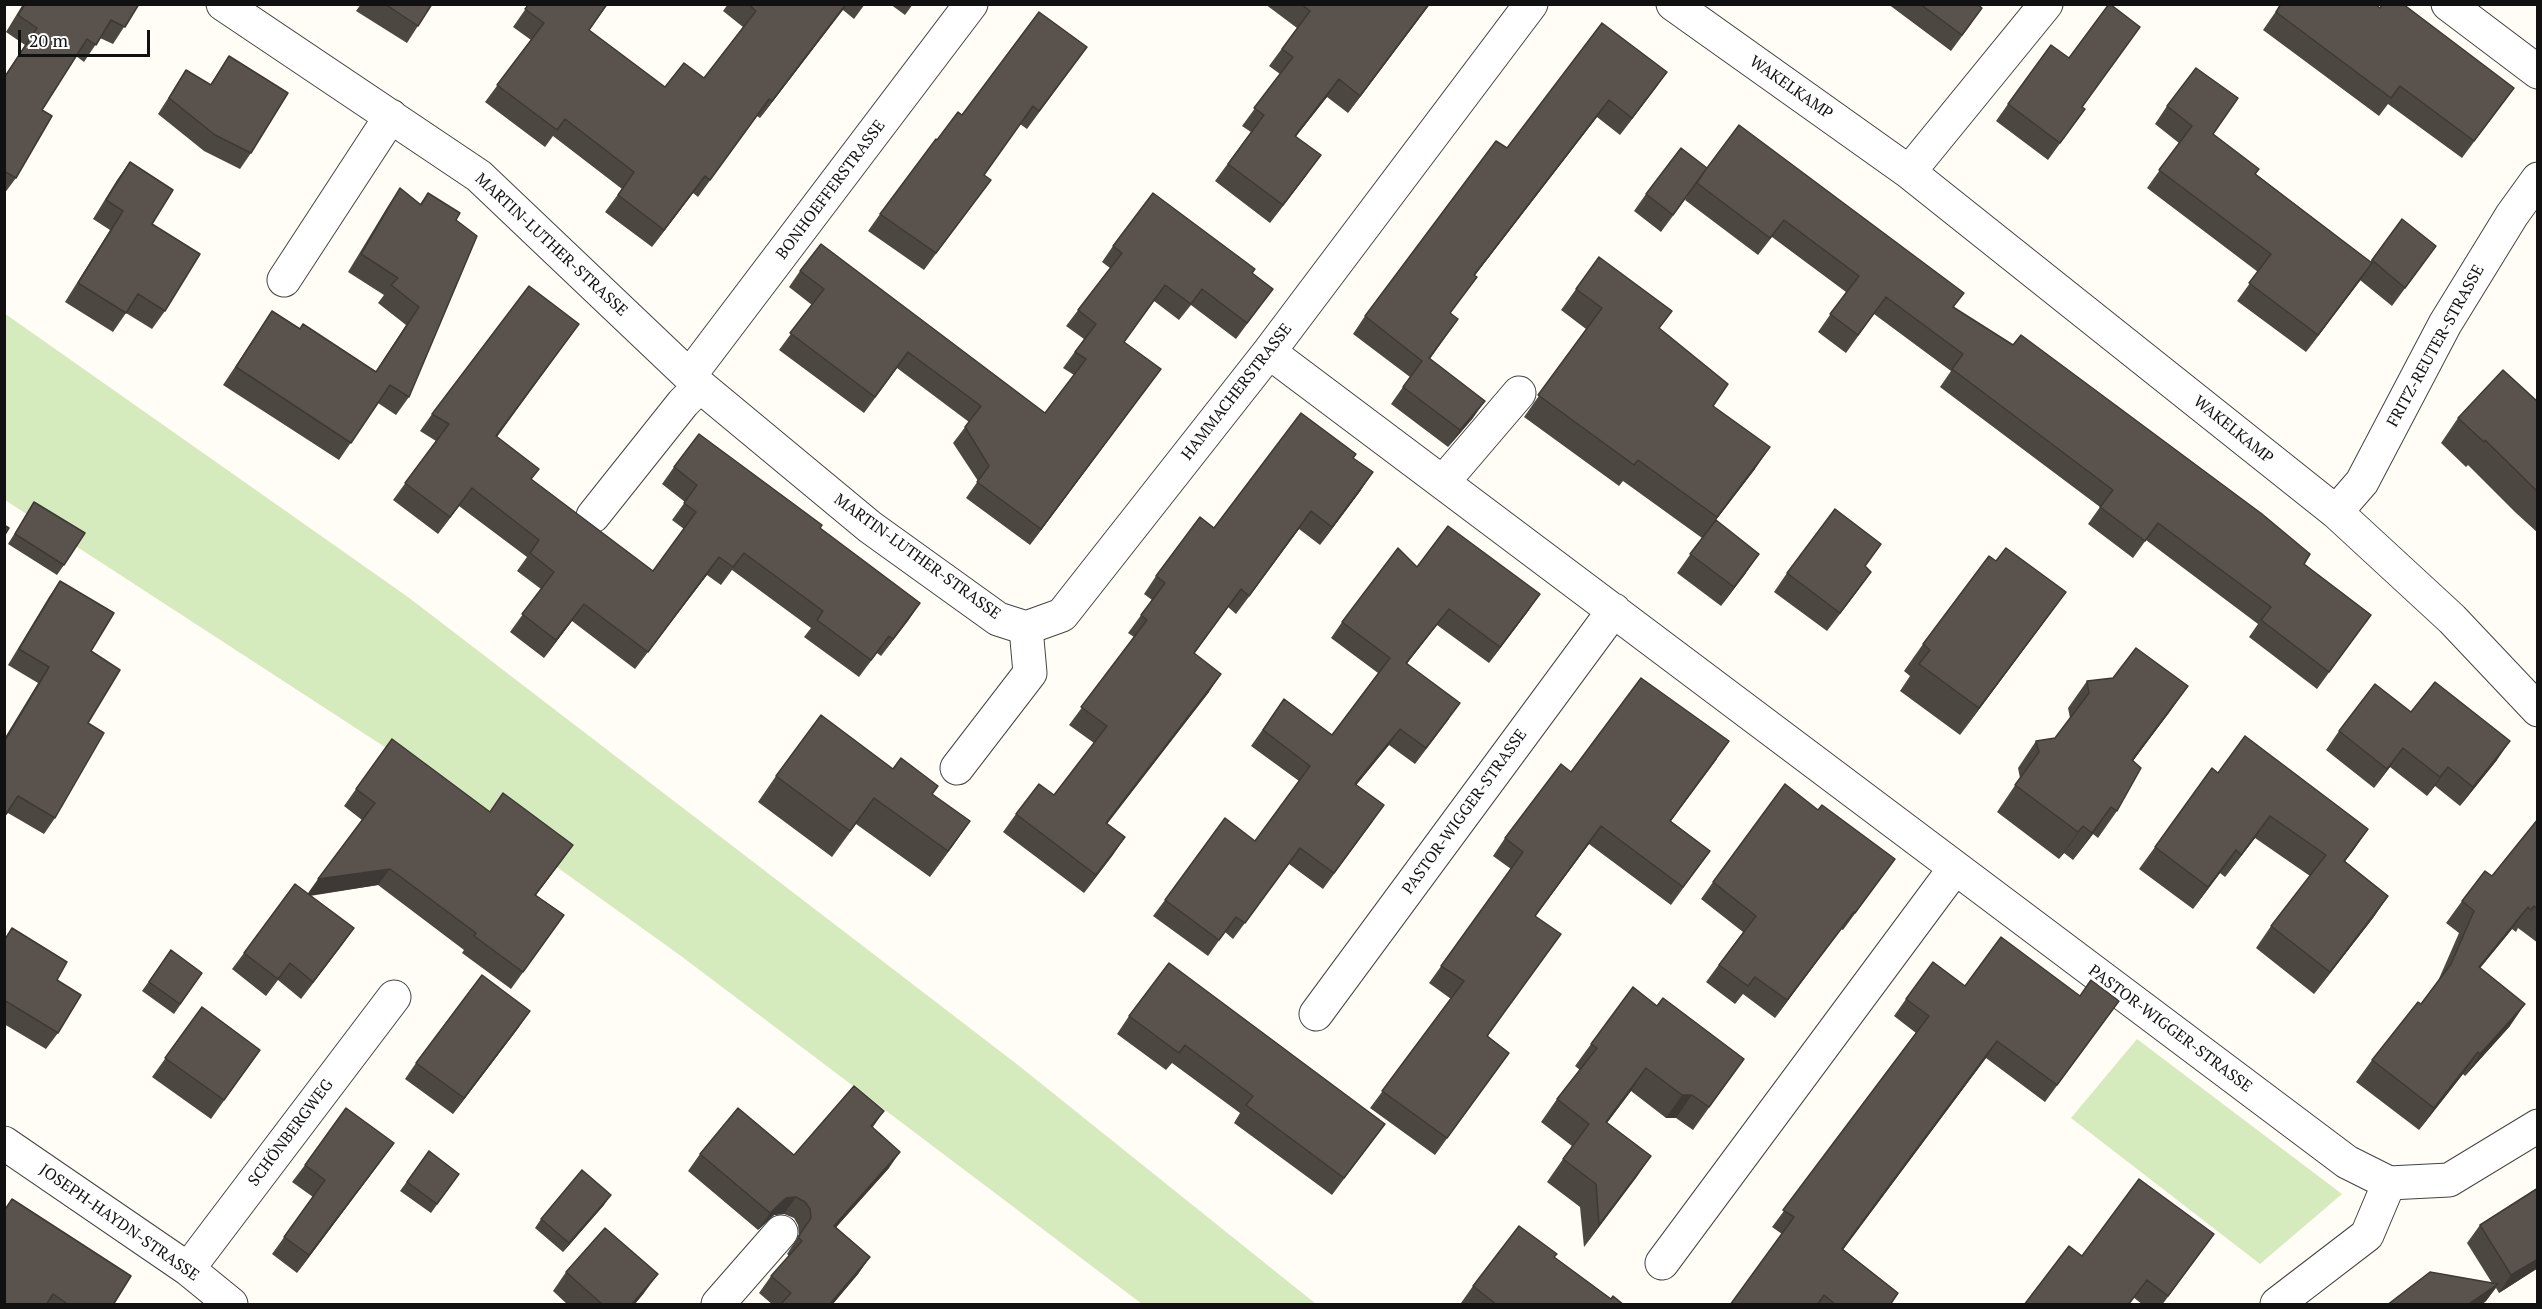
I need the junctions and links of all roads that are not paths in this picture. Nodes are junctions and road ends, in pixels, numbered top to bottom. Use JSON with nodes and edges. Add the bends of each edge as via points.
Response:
{"nodes":[{"id":1,"x":223,"y":4,"type":"edge"},
{"id":2,"x":971,"y":4,"type":"edge"},
{"id":3,"x":1531,"y":4,"type":"edge"},
{"id":4,"x":1673,"y":4,"type":"edge"},
{"id":5,"x":2046,"y":4,"type":"edge"},
{"id":6,"x":2448,"y":4,"type":"edge"},
{"id":7,"x":2538,"y":72,"type":"edge"},
{"id":8,"x":391,"y":116,"type":"junction"},
{"id":9,"x":1909,"y":172,"type":"junction"},
{"id":10,"x":2538,"y":179,"type":"edge"},
{"id":11,"x":284,"y":280,"type":"dead end"},
{"id":12,"x":1269,"y":352,"type":"junction"},
{"id":13,"x":695,"y":380,"type":"junction"},
{"id":14,"x":1519,"y":393,"type":"dead end"},
{"id":15,"x":1443,"y":482,"type":"junction"},
{"id":16,"x":2336,"y":512,"type":"junction"},
{"id":17,"x":593,"y":516,"type":"dead end"},
{"id":18,"x":1614,"y":610,"type":"junction"},
{"id":19,"x":1026,"y":628,"type":"junction"},
{"id":20,"x":2538,"y":710,"type":"edge"},
{"id":21,"x":957,"y":768,"type":"dead end"},
{"id":22,"x":1955,"y":868,"type":"junction"},
{"id":23,"x":394,"y":997,"type":"dead end"},
{"id":24,"x":1316,"y":1014,"type":"dead end"},
{"id":25,"x":2538,"y":1126,"type":"edge"},
{"id":26,"x":4,"y":1143,"type":"edge"},
{"id":27,"x":2389,"y":1183,"type":"junction"},
{"id":28,"x":781,"y":1232,"type":"dead end"},
{"id":29,"x":1662,"y":1263,"type":"dead end"},
{"id":30,"x":188,"y":1269,"type":"junction"},
{"id":31,"x":222,"y":1302,"type":"edge"},
{"id":32,"x":718,"y":1305,"type":"edge"},
{"id":33,"x":2277,"y":1305,"type":"edge"}],
"edges":[{"from":1,"to":8,"type":"street","name":"MARTIN-LUTHER-STRASSE"},
{"from":2,"to":13,"type":"street","name":"BONHOEFFERSTRASSE"},
{"from":3,"to":12,"type":"street","name":"HAMMACHERSTRASSE"},
{"from":4,"to":9,"type":"street","name":"WAKELKAMP"},
{"from":5,"to":9,"type":"street"},
{"from":6,"to":7,"type":"street"},
{"from":8,"to":11,"type":"street"},
{"from":8,"to":13,"type":"street","name":"MARTIN-LUTHER-STRASSE","via":[[479,176]]},
{"from":9,"to":16,"type":"street","name":"WAKELKAMP"},
{"from":10,"to":16,"type":"street","name":"FRITZ-REUTER-STRASSE","via":[[2445,324],[2362,482]]},
{"from":12,"to":15,"type":"street","name":"PASTOR-WIGGER-STRASSE"},
{"from":12,"to":19,"type":"street","name":"HAMMACHERSTRASSE","via":[[1062,615]]},
{"from":13,"to":17,"type":"street","via":[[683,403]]},
{"from":13,"to":19,"type":"street","name":"MARTIN-LUTHER-STRASSE","via":[[870,527],[998,619]]},
{"from":14,"to":15,"type":"street"},
{"from":15,"to":18,"type":"street","name":"PASTOR-WIGGER-STRASSE"},
{"from":16,"to":20,"type":"street","name":"WAKELKAMP","via":[[2452,620]]},
{"from":18,"to":22,"type":"street","name":"PASTOR-WIGGER-STRASSE"},
{"from":18,"to":24,"type":"street","name":"PASTOR-WIGGER-STRASSE"},
{"from":19,"to":21,"type":"street","via":[[1030,673]]},
{"from":22,"to":27,"type":"street","name":"PASTOR-WIGGER-STRASSE","via":[[2347,1162]]},
{"from":22,"to":29,"type":"street"},
{"from":23,"to":30,"type":"street","name":"SCHÖNBERGWEG"},
{"from":25,"to":27,"type":"street","via":[[2449,1180]]},
{"from":26,"to":30,"type":"street","name":"JOSEPH-HAYDN-STRASSE"},
{"from":27,"to":33,"type":"street","via":[[2367,1235]]},
{"from":28,"to":32,"type":"street"},
{"from":30,"to":31,"type":"street","name":"JOSEPH-HAYDN-STRASSE"}]}
